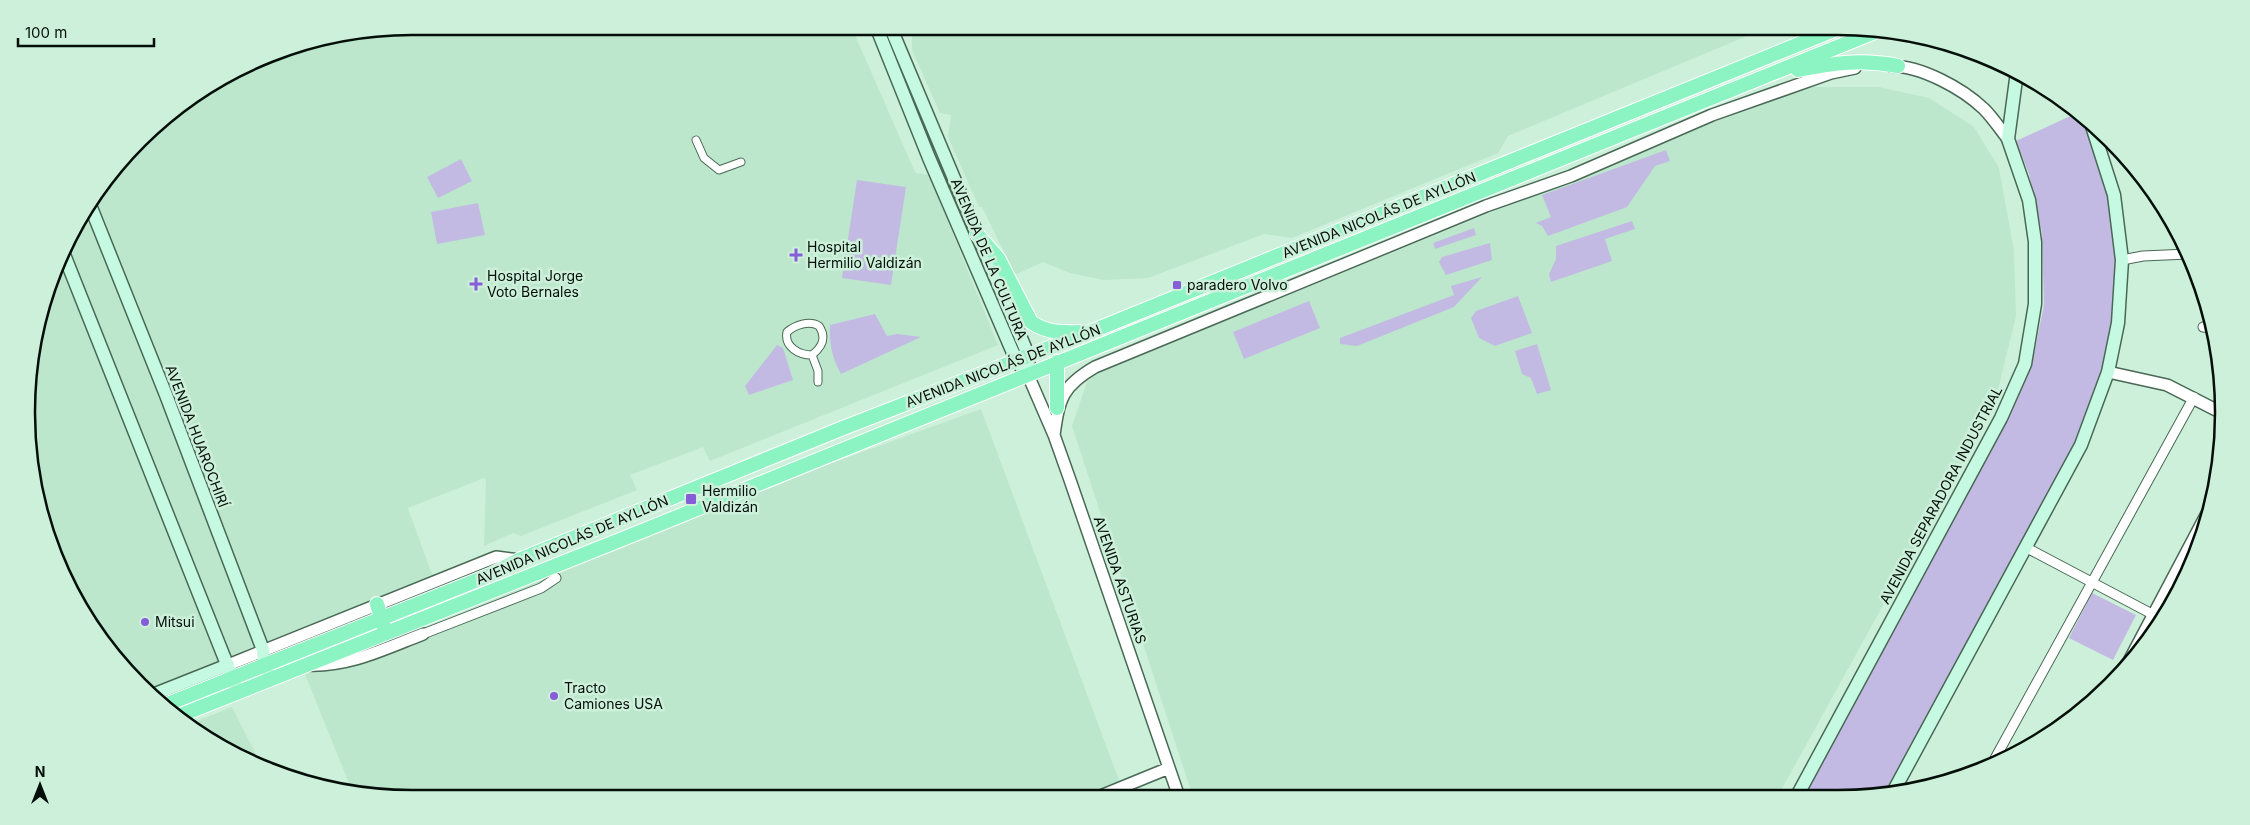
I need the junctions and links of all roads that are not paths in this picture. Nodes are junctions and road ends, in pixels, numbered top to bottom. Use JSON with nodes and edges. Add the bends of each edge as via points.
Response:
{"nodes":[{"id":1,"x":884,"y":35,"type":"edge"},
{"id":2,"x":889,"y":35,"type":"edge"},
{"id":3,"x":1822,"y":35,"type":"edge"},
{"id":4,"x":1866,"y":36,"type":"edge"},
{"id":5,"x":889,"y":41,"type":"junction"},
{"id":6,"x":1898,"y":66,"type":"junction"},
{"id":7,"x":1765,"y":76,"type":"junction"},
{"id":8,"x":2016,"y":80,"type":"edge"},
{"id":9,"x":2096,"y":138,"type":"edge"},
{"id":10,"x":2008,"y":139,"type":"junction"},
{"id":11,"x":696,"y":140,"type":"dead end"},
{"id":12,"x":741,"y":162,"type":"dead end"},
{"id":13,"x":93,"y":213,"type":"edge"},
{"id":14,"x":977,"y":234,"type":"junction"},
{"id":15,"x":2180,"y":254,"type":"edge"},
{"id":16,"x":2122,"y":260,"type":"junction"},
{"id":17,"x":67,"y":262,"type":"edge"},
{"id":18,"x":1095,"y":330,"type":"junction"},
{"id":19,"x":812,"y":355,"type":"junction"},
{"id":20,"x":1023,"y":359,"type":"junction"},
{"id":21,"x":1057,"y":362,"type":"junction"},
{"id":22,"x":2108,"y":372,"type":"junction"},
{"id":23,"x":1028,"y":375,"type":"junction"},
{"id":24,"x":818,"y":382,"type":"dead end"},
{"id":25,"x":2194,"y":397,"type":"junction"},
{"id":26,"x":1057,"y":408,"type":"junction"},
{"id":27,"x":2215,"y":409,"type":"edge"},
{"id":28,"x":1054,"y":435,"type":"junction"},
{"id":29,"x":2193,"y":538,"type":"edge"},
{"id":30,"x":2027,"y":548,"type":"junction"},
{"id":31,"x":518,"y":560,"type":"junction"},
{"id":32,"x":554,"y":572,"type":"junction"},
{"id":33,"x":2092,"y":582,"type":"junction"},
{"id":34,"x":377,"y":604,"type":"junction"},
{"id":35,"x":2152,"y":614,"type":"junction"},
{"id":36,"x":381,"y":619,"type":"junction"},
{"id":37,"x":386,"y":633,"type":"junction"},
{"id":38,"x":423,"y":634,"type":"joint"},
{"id":39,"x":2141,"y":636,"type":"edge"},
{"id":40,"x":263,"y":650,"type":"junction"},
{"id":41,"x":228,"y":665,"type":"junction"},
{"id":42,"x":264,"y":665,"type":"junction"},
{"id":43,"x":305,"y":665,"type":"junction"},
{"id":44,"x":233,"y":678,"type":"junction"},
{"id":45,"x":271,"y":679,"type":"junction"},
{"id":46,"x":160,"y":692,"type":"edge"},
{"id":47,"x":238,"y":692,"type":"junction"},
{"id":48,"x":172,"y":702,"type":"edge"},
{"id":49,"x":185,"y":713,"type":"edge"},
{"id":50,"x":1998,"y":754,"type":"edge"},
{"id":51,"x":1169,"y":768,"type":"junction"},
{"id":52,"x":1897,"y":785,"type":"edge"},
{"id":53,"x":1115,"y":790,"type":"edge"},
{"id":54,"x":1173,"y":790,"type":"edge"},
{"id":55,"x":1800,"y":790,"type":"edge"}],
"edges":[{"from":1,"to":5,"type":"main road","name":"AVENIDA DE LA CULTURA"},
{"from":2,"to":5,"type":"main road","name":"AVENIDA DE LA CULTURA"},
{"from":3,"to":18,"type":"main road","name":"AVENIDA NICOLÁS DE AYLLÓN"},
{"from":4,"to":7,"type":"main road","name":"AVENIDA NICOLÁS DE AYLLÓN"},
{"from":5,"to":14,"type":"main road","name":"AVENIDA DE LA CULTURA"},
{"from":5,"to":20,"type":"main road","name":"AVENIDA DE LA CULTURA","via":[[929,158]]},
{"from":6,"to":7,"type":"main road","via":[[1839,62]]},
{"from":6,"to":10,"type":"street","via":[[1943,81],[1964,93],[1985,110]]},
{"from":6,"to":26,"type":"street","via":[[1861,67],[1831,73],[1712,115],[1571,176],[1486,206],[1095,367],[1078,376]]},
{"from":7,"to":21,"type":"main road","name":"AVENIDA NICOLÁS DE AYLLÓN"},
{"from":8,"to":10,"type":"main road","name":"AVENIDA SEPARADORA INDUSTRIAL"},
{"from":9,"to":16,"type":"main road","via":[[2114,195]]},
{"from":10,"to":55,"type":"main road","name":"AVENIDA SEPARADORA INDUSTRIAL","via":[[2028,200],[2035,242],[2035,304],[2024,364],[2001,418]]},
{"from":11,"to":12,"type":"street","via":[[704,158],[719,170]]},
{"from":13,"to":40,"type":"main road","name":"AVENIDA HUAROCHIRÍ"},
{"from":14,"to":18,"type":"main road","via":[[998,258],[1031,322],[1052,332]]},
{"from":14,"to":20,"type":"main road","name":"AVENIDA DE LA CULTURA"},
{"from":15,"to":16,"type":"street"},
{"from":16,"to":22,"type":"main road","via":[[2118,324]]},
{"from":17,"to":41,"type":"main road"},
{"from":18,"to":20,"type":"main road","name":"AVENIDA NICOLÁS DE AYLLÓN"},
{"from":19,"to":19,"type":"street","via":[[795,351],[788,343],[787,332],[809,322],[819,326],[824,336],[822,345]]},
{"from":19,"to":24,"type":"street","via":[[818,370]]},
{"from":20,"to":23,"type":"main road","name":"AVENIDA DE LA CULTURA"},
{"from":20,"to":31,"type":"main road","name":"AVENIDA NICOLÁS DE AYLLÓN"},
{"from":21,"to":23,"type":"main road","name":"AVENIDA NICOLÁS DE AYLLÓN"},
{"from":21,"to":26,"type":"main road"},
{"from":22,"to":25,"type":"street","via":[[2168,385]]},
{"from":22,"to":30,"type":"main road","via":[[2080,445]]},
{"from":23,"to":28,"type":"street","name":"AVENIDA ASTURIAS"},
{"from":23,"to":32,"type":"main road","name":"AVENIDA NICOLÁS DE AYLLÓN"},
{"from":25,"to":27,"type":"street"},
{"from":25,"to":33,"type":"street"},
{"from":26,"to":28,"type":"street"},
{"from":28,"to":51,"type":"street","name":"AVENIDA ASTURIAS"},
{"from":29,"to":35,"type":"street"},
{"from":30,"to":33,"type":"street"},
{"from":30,"to":52,"type":"main road"},
{"from":31,"to":34,"type":"street","name":"AVENIDA NICOLÁS DE AYLLÓN","via":[[496,557]]},
{"from":31,"to":36,"type":"main road","name":"AVENIDA NICOLÁS DE AYLLÓN","via":[[490,575]]},
{"from":32,"to":37,"type":"main road","name":"AVENIDA NICOLÁS DE AYLLÓN"},
{"from":32,"to":38,"type":"street","name":"AVENIDA NICOLÁS DE AYLLÓN","via":[[541,588]]},
{"from":33,"to":35,"type":"street"},
{"from":33,"to":50,"type":"street"},
{"from":34,"to":36,"type":"main road"},
{"from":34,"to":40,"type":"street","name":"AVENIDA NICOLÁS DE AYLLÓN"},
{"from":35,"to":39,"type":"street"},
{"from":36,"to":37,"type":"main road"},
{"from":36,"to":42,"type":"main road","name":"AVENIDA NICOLÁS DE AYLLÓN"},
{"from":37,"to":43,"type":"main road","name":"AVENIDA NICOLÁS DE AYLLÓN"},
{"from":38,"to":43,"type":"street","name":"AVENIDA NICOLÁS DE AYLLÓN","via":[[357,659],[329,666]]},
{"from":40,"to":41,"type":"street","name":"AVENIDA NICOLÁS DE AYLLÓN"},
{"from":40,"to":42,"type":"main road","name":"AVENIDA HUAROCHIRÍ"},
{"from":41,"to":44,"type":"main road"},
{"from":41,"to":46,"type":"main road","name":"AVENIDA NICOLÁS DE AYLLÓN"},
{"from":42,"to":44,"type":"main road","name":"AVENIDA NICOLÁS DE AYLLÓN"},
{"from":42,"to":45,"type":"main road","name":"AVENIDA HUAROCHIRÍ"},
{"from":43,"to":45,"type":"main road","name":"AVENIDA NICOLÁS DE AYLLÓN"},
{"from":44,"to":47,"type":"main road"},
{"from":44,"to":48,"type":"main road","name":"AVENIDA NICOLÁS DE AYLLÓN"},
{"from":45,"to":47,"type":"main road","name":"AVENIDA NICOLÁS DE AYLLÓN"},
{"from":47,"to":49,"type":"main road","name":"AVENIDA NICOLÁS DE AYLLÓN"},
{"from":51,"to":53,"type":"street"},
{"from":51,"to":54,"type":"street","name":"AVENIDA ASTURIAS"}]}
